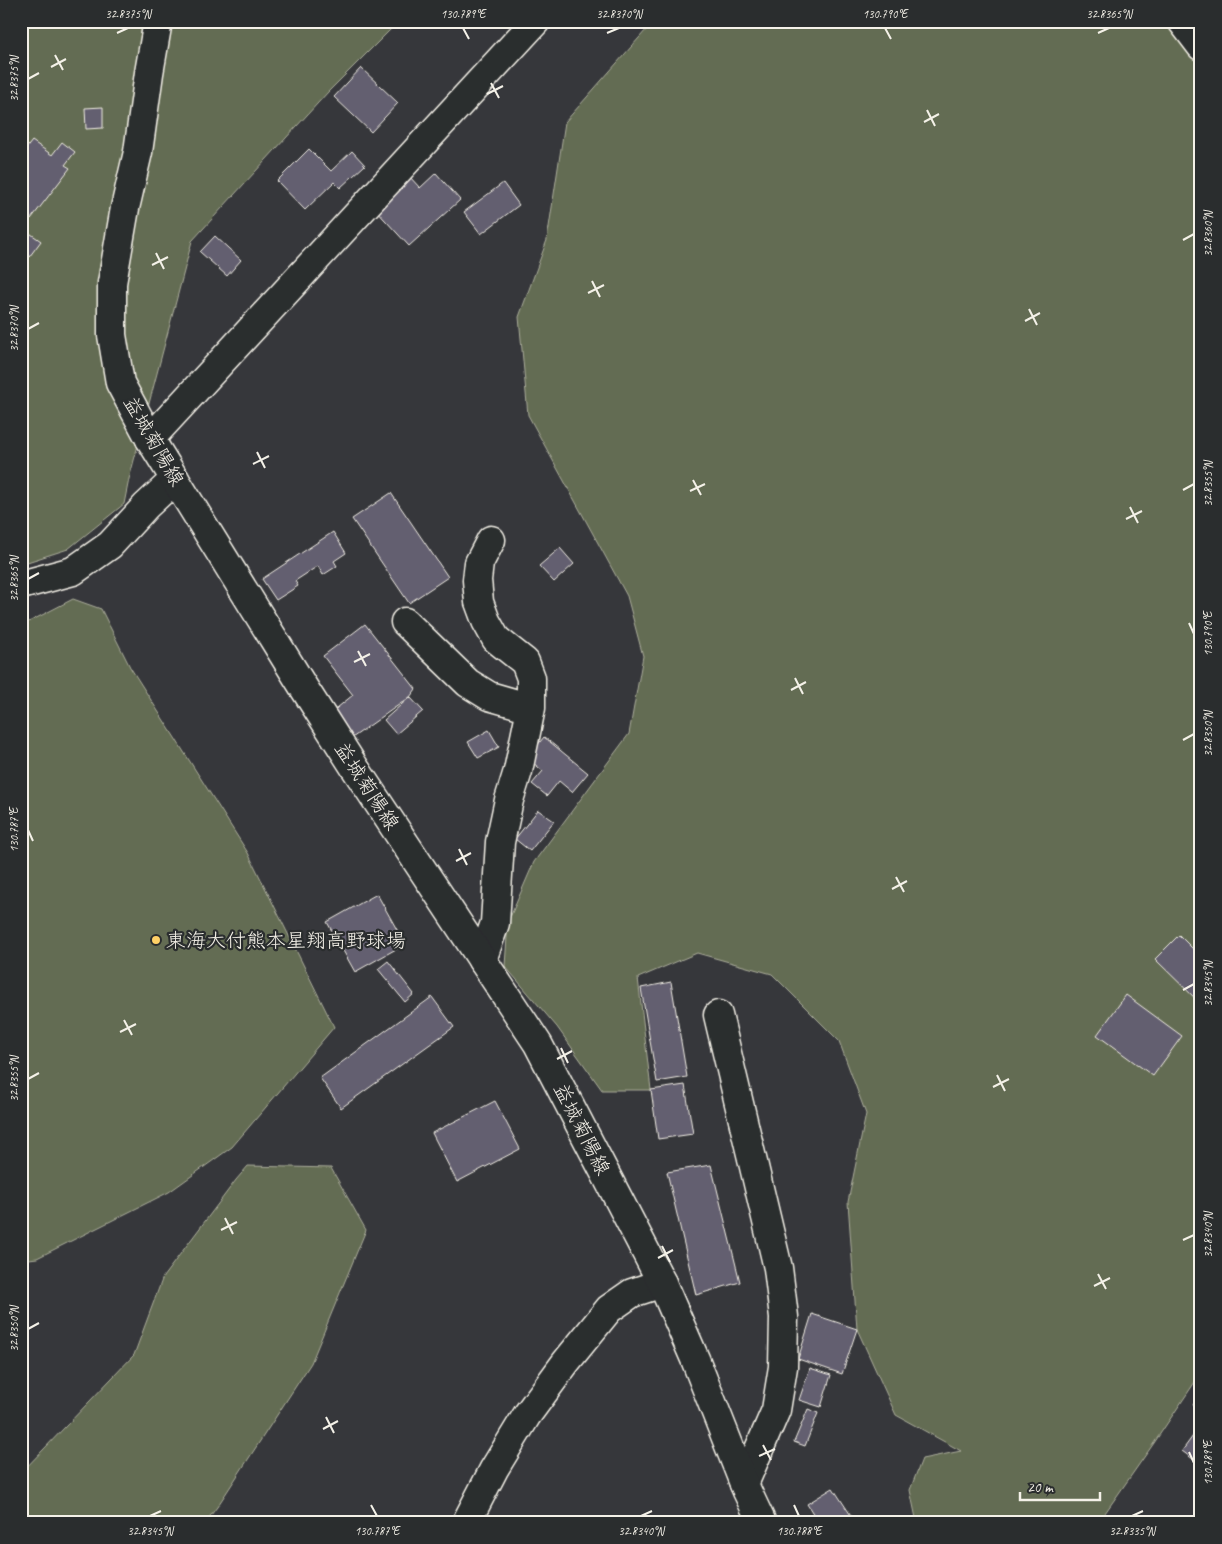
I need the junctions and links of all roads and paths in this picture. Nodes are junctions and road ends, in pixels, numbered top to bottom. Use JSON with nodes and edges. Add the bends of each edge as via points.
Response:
{"nodes":[{"id":1,"x":158,"y":21,"type":"edge"},
{"id":2,"x":536,"y":21,"type":"edge"},
{"id":3,"x":1182,"y":21,"type":"edge"},
{"id":4,"x":1201,"y":46,"type":"edge"},
{"id":5,"x":150,"y":439,"type":"junction"},
{"id":6,"x":175,"y":479,"type":"junction"},
{"id":7,"x":491,"y":540,"type":"dead end"},
{"id":8,"x":21,"y":584,"type":"edge"},
{"id":9,"x":404,"y":622,"type":"dead end"},
{"id":10,"x":531,"y":708,"type":"junction"},
{"id":11,"x":482,"y":960,"type":"junction"},
{"id":12,"x":718,"y":1015,"type":"dead end"},
{"id":13,"x":662,"y":1282,"type":"junction"},
{"id":14,"x":744,"y":1484,"type":"junction"},
{"id":15,"x":466,"y":1523,"type":"edge"},
{"id":16,"x":762,"y":1523,"type":"edge"}],
"edges":[{"from":1,"to":5,"type":"main road","name":"益城菊陽線","via":[[138,152],[112,283],[112,336],[120,383]]},
{"from":2,"to":5,"type":"main road"},
{"from":3,"to":4,"type":"main road"},
{"from":5,"to":6,"type":"main road","name":"益城菊陽線"},
{"from":6,"to":8,"type":"main road","via":[[110,545],[73,571]]},
{"from":6,"to":11,"type":"main road","name":"益城菊陽線","via":[[356,771]]},
{"from":7,"to":10,"type":"main road","via":[[479,563],[476,580],[479,602],[496,639],[525,662],[531,678]]},
{"from":9,"to":10,"type":"main road","via":[[468,683],[490,696]]},
{"from":10,"to":11,"type":"main road","via":[[500,842],[495,923]]},
{"from":11,"to":13,"type":"main road","name":"益城菊陽線","via":[[538,1044]]},
{"from":12,"to":14,"type":"main road","via":[[778,1268],[784,1317],[783,1367],[776,1410]]},
{"from":13,"to":14,"type":"main road","name":"益城菊陽線"},
{"from":13,"to":15,"type":"main road","via":[[632,1293],[610,1309],[584,1339],[527,1415]]},
{"from":14,"to":16,"type":"main road","name":"益城菊陽線"}]}
